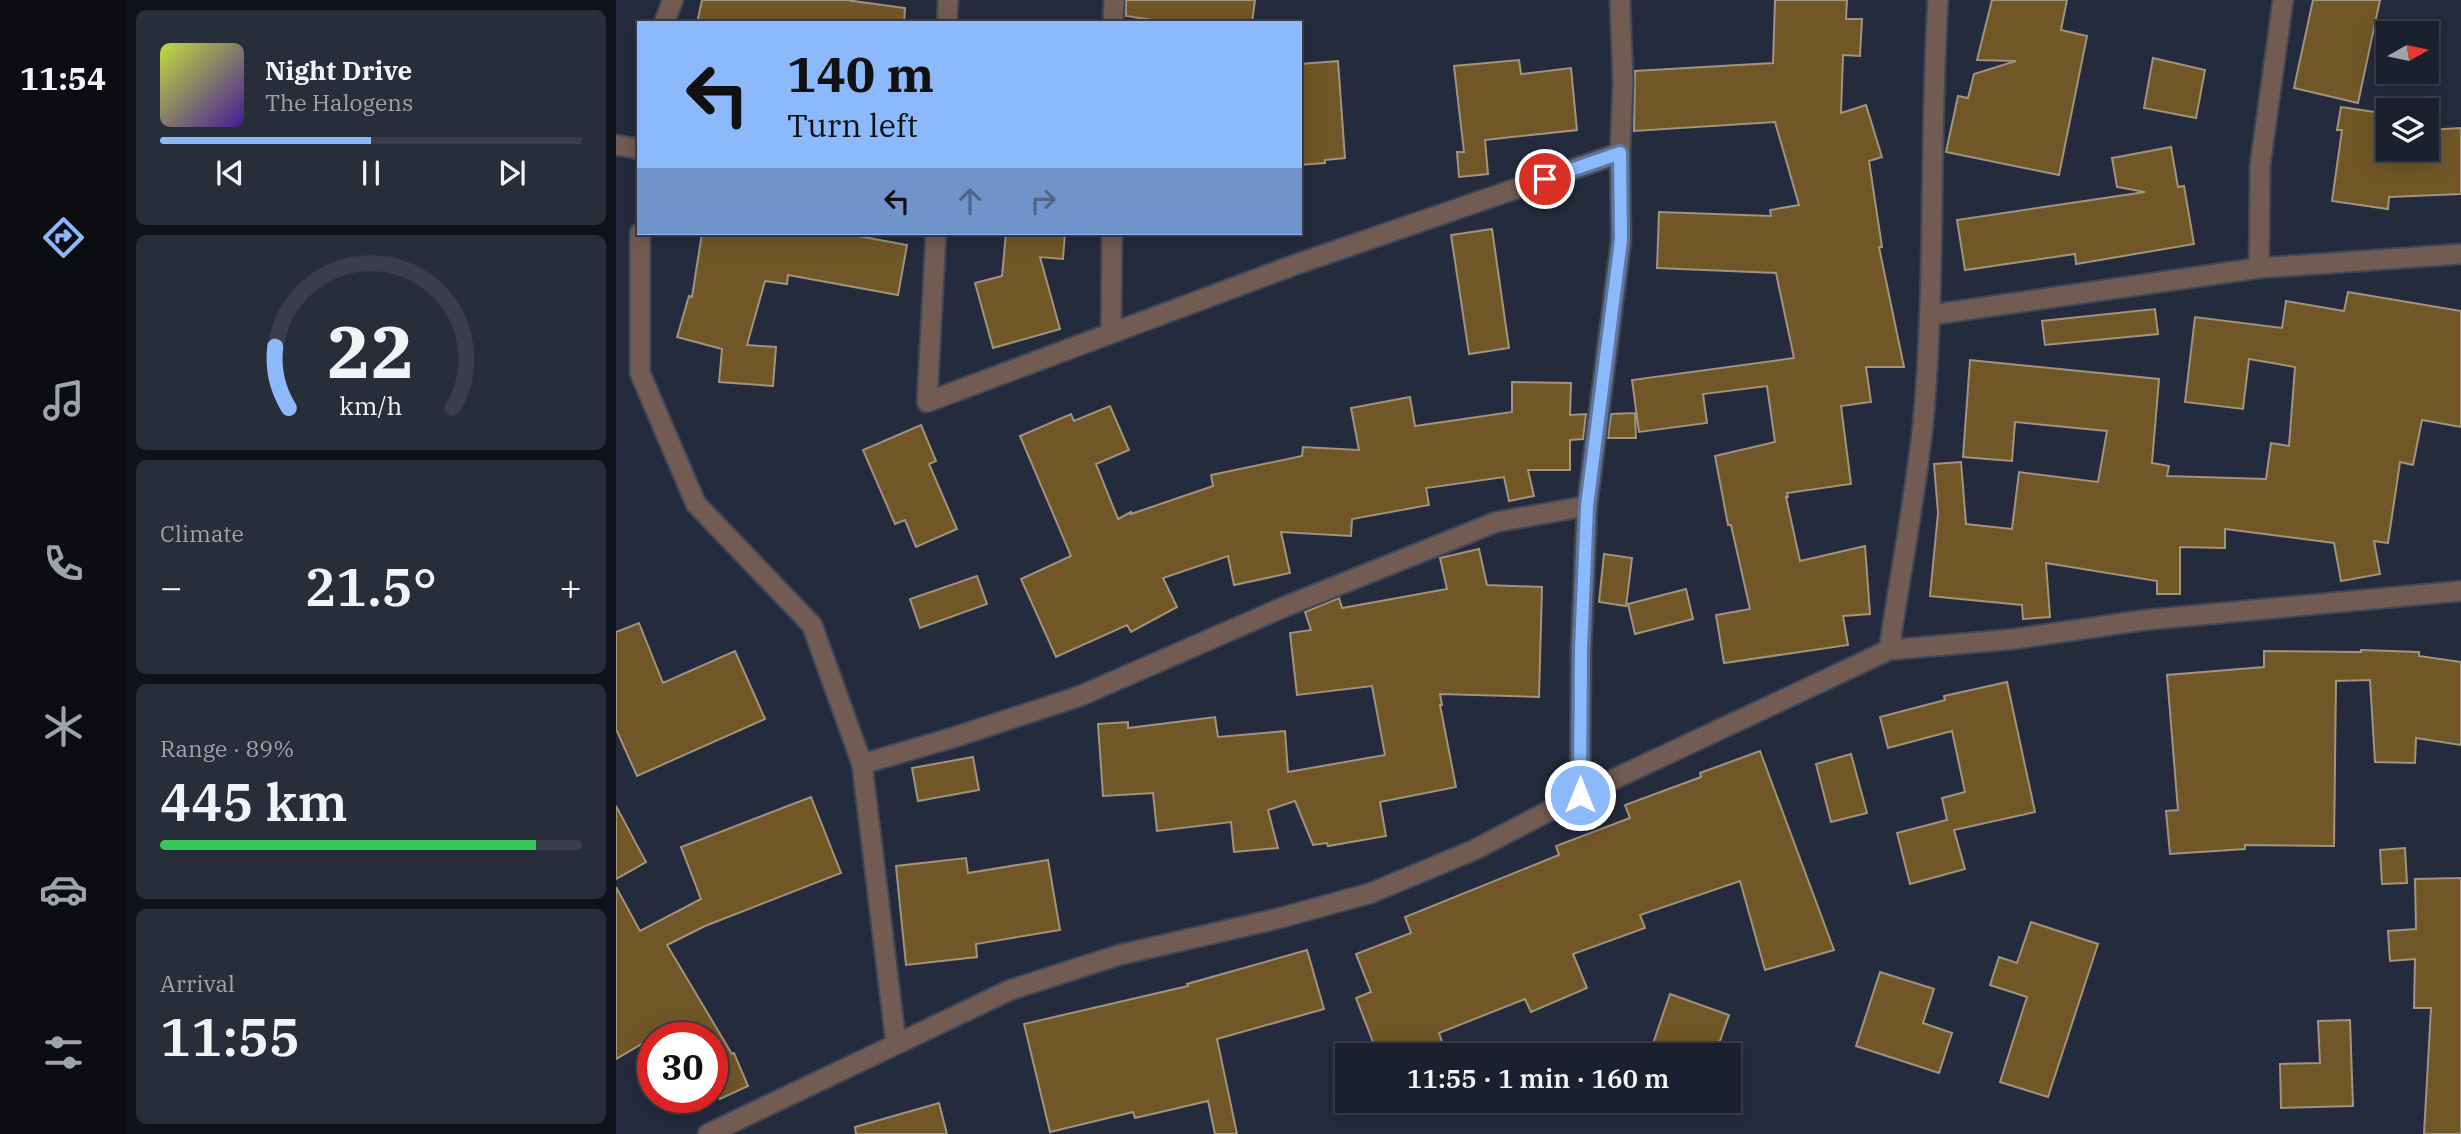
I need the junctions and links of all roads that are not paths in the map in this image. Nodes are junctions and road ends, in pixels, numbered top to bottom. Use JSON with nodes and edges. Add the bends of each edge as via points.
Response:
{"nodes":[{"id":1,"x":673,"y":0,"type":"edge"},
{"id":2,"x":948,"y":0,"type":"edge"},
{"id":3,"x":1114,"y":0,"type":"edge"},
{"id":4,"x":1620,"y":0,"type":"edge"},
{"id":5,"x":1938,"y":0,"type":"edge"},
{"id":6,"x":2283,"y":0,"type":"edge"},
{"id":7,"x":665,"y":21,"type":"edge"},
{"id":8,"x":947,"y":21,"type":"edge"},
{"id":9,"x":1114,"y":21,"type":"edge"},
{"id":10,"x":616,"y":145,"type":"edge"},
{"id":11,"x":637,"y":149,"type":"edge"},
{"id":12,"x":1620,"y":153,"type":"junction"},
{"id":13,"x":640,"y":235,"type":"edge"},
{"id":14,"x":936,"y":235,"type":"edge"},
{"id":15,"x":1112,"y":235,"type":"edge"},
{"id":16,"x":2461,"y":254,"type":"edge"},
{"id":17,"x":2259,"y":268,"type":"junction"},
{"id":18,"x":1930,"y":315,"type":"junction"},
{"id":19,"x":1111,"y":333,"type":"junction"},
{"id":20,"x":1587,"y":506,"type":"junction"},
{"id":21,"x":2461,"y":591,"type":"edge"},
{"id":22,"x":1889,"y":650,"type":"junction"},
{"id":23,"x":862,"y":764,"type":"junction"},
{"id":24,"x":1580,"y":795,"type":"junction"},
{"id":25,"x":896,"y":1043,"type":"junction"},
{"id":26,"x":708,"y":1134,"type":"edge"}],
"edges":[{"from":1,"to":7,"type":"street"},
{"from":2,"to":8,"type":"street"},
{"from":3,"to":9,"type":"street"},
{"from":4,"to":12,"type":"street"},
{"from":5,"to":18,"type":"street"},
{"from":6,"to":17,"type":"street","via":[[2260,166]]},
{"from":10,"to":11,"type":"street"},
{"from":12,"to":19,"type":"street"},
{"from":12,"to":20,"type":"street","via":[[1621,240]]},
{"from":13,"to":23,"type":"street","via":[[640,373],[696,504],[812,625]]},
{"from":14,"to":19,"type":"street","via":[[927,402]]},
{"from":15,"to":19,"type":"street"},
{"from":16,"to":17,"type":"street"},
{"from":17,"to":18,"type":"street"},
{"from":18,"to":22,"type":"street","via":[[1923,425]]},
{"from":20,"to":23,"type":"street","via":[[1496,522],[1080,696]]},
{"from":20,"to":24,"type":"street"},
{"from":21,"to":22,"type":"street","via":[[2144,620],[2014,639]]},
{"from":22,"to":24,"type":"street"},
{"from":23,"to":25,"type":"street"},
{"from":24,"to":25,"type":"street","via":[[1474,850],[1371,893],[1119,955],[1010,990]]},
{"from":25,"to":26,"type":"street"}]}
